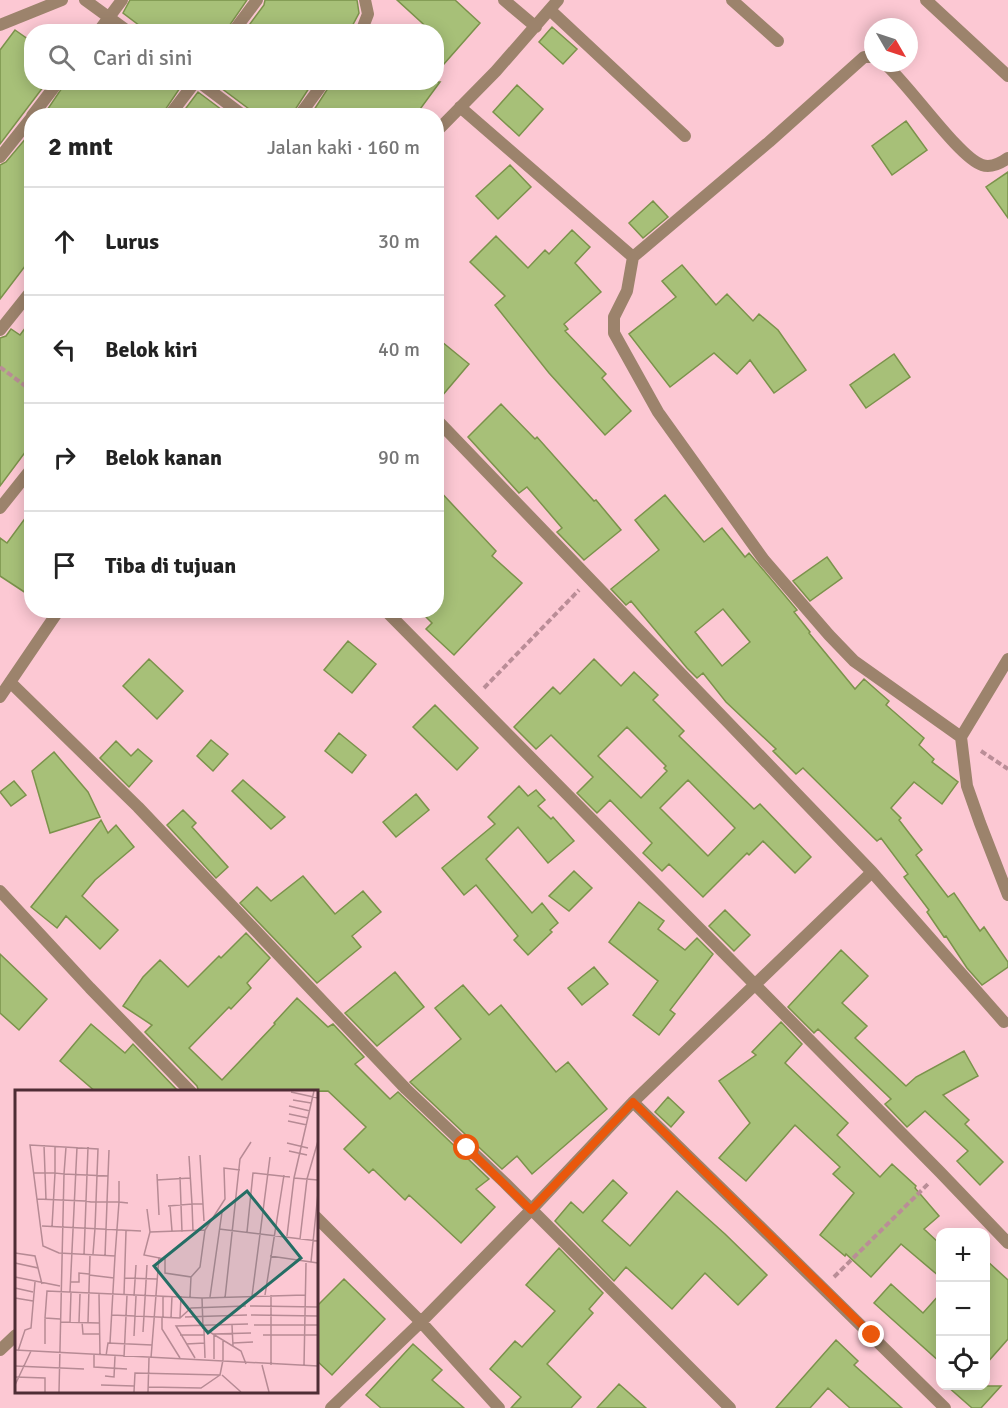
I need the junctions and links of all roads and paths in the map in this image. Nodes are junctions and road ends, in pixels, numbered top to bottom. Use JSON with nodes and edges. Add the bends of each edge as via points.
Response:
{"nodes":[{"id":1,"x":62,"y":0,"type":"edge"},
{"id":2,"x":85,"y":0,"type":"edge"},
{"id":3,"x":122,"y":0,"type":"edge"},
{"id":4,"x":258,"y":0,"type":"edge"},
{"id":5,"x":365,"y":0,"type":"edge"},
{"id":6,"x":504,"y":0,"type":"edge"},
{"id":7,"x":732,"y":0,"type":"edge"},
{"id":8,"x":926,"y":0,"type":"edge"},
{"id":9,"x":554,"y":5,"type":"edge"},
{"id":10,"x":109,"y":17,"type":"junction"},
{"id":11,"x":104,"y":24,"type":"edge"},
{"id":12,"x":118,"y":24,"type":"edge"},
{"id":13,"x":240,"y":24,"type":"edge"},
{"id":14,"x":364,"y":24,"type":"edge"},
{"id":15,"x":0,"y":26,"type":"edge"},
{"id":16,"x":536,"y":27,"type":"junction"},
{"id":17,"x":778,"y":41,"type":"dead end"},
{"id":18,"x":864,"y":57,"type":"edge"},
{"id":19,"x":892,"y":72,"type":"edge"},
{"id":20,"x":1008,"y":76,"type":"edge"},
{"id":21,"x":52,"y":90,"type":"edge"},
{"id":22,"x":190,"y":90,"type":"edge"},
{"id":23,"x":208,"y":90,"type":"edge"},
{"id":24,"x":318,"y":90,"type":"edge"},
{"id":25,"x":460,"y":107,"type":"junction"},
{"id":26,"x":38,"y":108,"type":"edge"},
{"id":27,"x":176,"y":108,"type":"edge"},
{"id":28,"x":233,"y":108,"type":"edge"},
{"id":29,"x":305,"y":108,"type":"edge"},
{"id":30,"x":444,"y":124,"type":"edge"},
{"id":31,"x":24,"y":126,"type":"edge"},
{"id":32,"x":685,"y":136,"type":"dead end"},
{"id":33,"x":0,"y":158,"type":"edge"},
{"id":34,"x":1008,"y":158,"type":"edge"},
{"id":35,"x":633,"y":257,"type":"junction"},
{"id":36,"x":24,"y":300,"type":"edge"},
{"id":37,"x":0,"y":330,"type":"edge"},
{"id":38,"x":0,"y":367,"type":"edge"},
{"id":39,"x":24,"y":385,"type":"edge"},
{"id":40,"x":444,"y":427,"type":"edge"},
{"id":41,"x":24,"y":478,"type":"edge"},
{"id":42,"x":0,"y":508,"type":"edge"},
{"id":43,"x":590,"y":578,"type":"junction"},
{"id":44,"x":54,"y":618,"type":"edge"},
{"id":45,"x":393,"y":618,"type":"edge"},
{"id":46,"x":1008,"y":659,"type":"edge"},
{"id":47,"x":10,"y":682,"type":"junction"},
{"id":48,"x":0,"y":697,"type":"edge"},
{"id":49,"x":472,"y":700,"type":"junction"},
{"id":50,"x":961,"y":736,"type":"junction"},
{"id":51,"x":1008,"y":769,"type":"edge"},
{"id":52,"x":872,"y":872,"type":"junction"},
{"id":53,"x":0,"y":891,"type":"edge"},
{"id":54,"x":1008,"y":895,"type":"edge"},
{"id":55,"x":756,"y":986,"type":"junction"},
{"id":56,"x":1004,"y":1022,"type":"dead end"},
{"id":57,"x":189,"y":1090,"type":"edge"},
{"id":58,"x":633,"y":1102,"type":"junction"},
{"id":59,"x":940,"y":1172,"type":"junction"},
{"id":60,"x":531,"y":1210,"type":"junction"},
{"id":61,"x":318,"y":1219,"type":"edge"},
{"id":62,"x":1008,"y":1244,"type":"edge"},
{"id":63,"x":822,"y":1288,"type":"junction"},
{"id":64,"x":421,"y":1322,"type":"junction"},
{"id":65,"x":15,"y":1336,"type":"edge"},
{"id":66,"x":0,"y":1350,"type":"edge"},
{"id":67,"x":331,"y":1408,"type":"edge"},
{"id":68,"x":499,"y":1408,"type":"edge"},
{"id":69,"x":730,"y":1408,"type":"edge"},
{"id":70,"x":945,"y":1408,"type":"edge"}],
"edges":[{"from":1,"to":15,"type":"street"},
{"from":2,"to":10,"type":"street"},
{"from":3,"to":10,"type":"street"},
{"from":4,"to":13,"type":"street"},
{"from":5,"to":14,"type":"street","via":[[368,14]]},
{"from":6,"to":16,"type":"street"},
{"from":7,"to":17,"type":"street"},
{"from":8,"to":20,"type":"street"},
{"from":9,"to":16,"type":"street"},
{"from":9,"to":32,"type":"street"},
{"from":10,"to":11,"type":"street"},
{"from":10,"to":12,"type":"street"},
{"from":16,"to":25,"type":"street"},
{"from":18,"to":35,"type":"street"},
{"from":19,"to":34,"type":"street","via":[[965,153],[981,165],[1001,163]]},
{"from":21,"to":26,"type":"street"},
{"from":22,"to":27,"type":"street"},
{"from":23,"to":28,"type":"street"},
{"from":24,"to":29,"type":"street"},
{"from":25,"to":30,"type":"street"},
{"from":25,"to":35,"type":"street"},
{"from":31,"to":33,"type":"street"},
{"from":35,"to":50,"type":"street","via":[[627,291],[614,317],[614,333],[658,412],[764,560],[829,635],[854,661]]},
{"from":36,"to":37,"type":"street"},
{"from":38,"to":39,"type":"path"},
{"from":40,"to":43,"type":"street"},
{"from":41,"to":42,"type":"street"},
{"from":43,"to":49,"type":"path"},
{"from":43,"to":52,"type":"street"},
{"from":44,"to":47,"type":"street"},
{"from":45,"to":49,"type":"street"},
{"from":46,"to":50,"type":"street"},
{"from":47,"to":48,"type":"street"},
{"from":47,"to":60,"type":"street","via":[[138,807],[406,1089]]},
{"from":49,"to":55,"type":"street"},
{"from":50,"to":51,"type":"path"},
{"from":50,"to":54,"type":"street","via":[[967,786]]},
{"from":52,"to":55,"type":"street"},
{"from":52,"to":56,"type":"street"},
{"from":53,"to":57,"type":"street"},
{"from":55,"to":58,"type":"street"},
{"from":55,"to":59,"type":"street"},
{"from":58,"to":60,"type":"street"},
{"from":58,"to":63,"type":"street"},
{"from":59,"to":62,"type":"street"},
{"from":59,"to":63,"type":"path"},
{"from":60,"to":64,"type":"street"},
{"from":60,"to":69,"type":"street"},
{"from":61,"to":64,"type":"street"},
{"from":63,"to":70,"type":"street"},
{"from":64,"to":67,"type":"street"},
{"from":64,"to":68,"type":"street"},
{"from":65,"to":66,"type":"street"}]}
